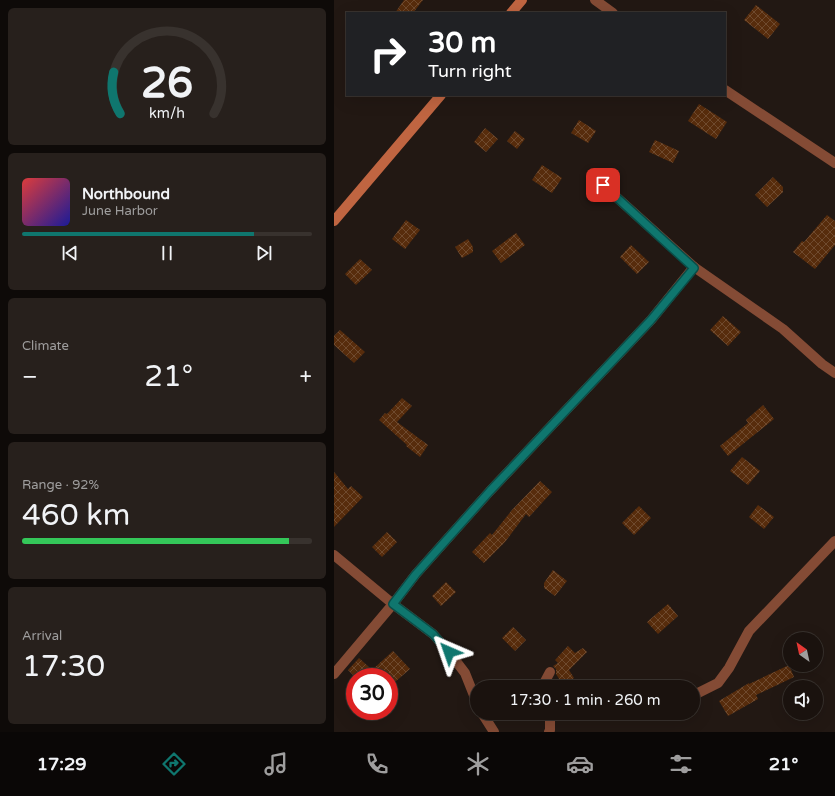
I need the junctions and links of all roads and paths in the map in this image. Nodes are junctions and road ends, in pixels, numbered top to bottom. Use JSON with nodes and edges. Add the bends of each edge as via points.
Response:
{"nodes":[{"id":1,"x":522,"y":0,"type":"edge"},
{"id":2,"x":595,"y":0,"type":"edge"},
{"id":3,"x":512,"y":12,"type":"edge"},
{"id":4,"x":612,"y":12,"type":"edge"},
{"id":5,"x":726,"y":91,"type":"edge"},
{"id":6,"x":440,"y":96,"type":"edge"},
{"id":7,"x":835,"y":163,"type":"edge"},
{"id":8,"x":603,"y":185,"type":"dead end"},
{"id":9,"x":334,"y":221,"type":"edge"},
{"id":10,"x":694,"y":268,"type":"junction"},
{"id":11,"x":835,"y":373,"type":"edge"},
{"id":12,"x":835,"y":541,"type":"edge"},
{"id":13,"x":334,"y":555,"type":"edge"},
{"id":14,"x":393,"y":604,"type":"junction"},
{"id":15,"x":550,"y":672,"type":"dead end"},
{"id":16,"x":334,"y":674,"type":"edge"},
{"id":17,"x":546,"y":680,"type":"edge"},
{"id":18,"x":470,"y":686,"type":"edge"},
{"id":19,"x":700,"y":692,"type":"edge"},
{"id":20,"x":486,"y":720,"type":"edge"},
{"id":21,"x":550,"y":720,"type":"edge"},
{"id":22,"x":494,"y":732,"type":"edge"},
{"id":23,"x":549,"y":732,"type":"edge"}],
"edges":[{"from":1,"to":3,"type":"main road"},
{"from":2,"to":4,"type":"street"},
{"from":5,"to":7,"type":"street"},
{"from":6,"to":9,"type":"main road"},
{"from":8,"to":10,"type":"street"},
{"from":10,"to":11,"type":"street","via":[[783,329]]},
{"from":10,"to":14,"type":"street","via":[[651,320],[490,491],[416,574]]},
{"from":12,"to":19,"type":"street","via":[[749,630],[718,683]]},
{"from":13,"to":14,"type":"street"},
{"from":14,"to":16,"type":"street"},
{"from":14,"to":18,"type":"street","via":[[433,634],[465,673]]},
{"from":15,"to":17,"type":"street"},
{"from":20,"to":22,"type":"street"},
{"from":21,"to":23,"type":"street"}]}
